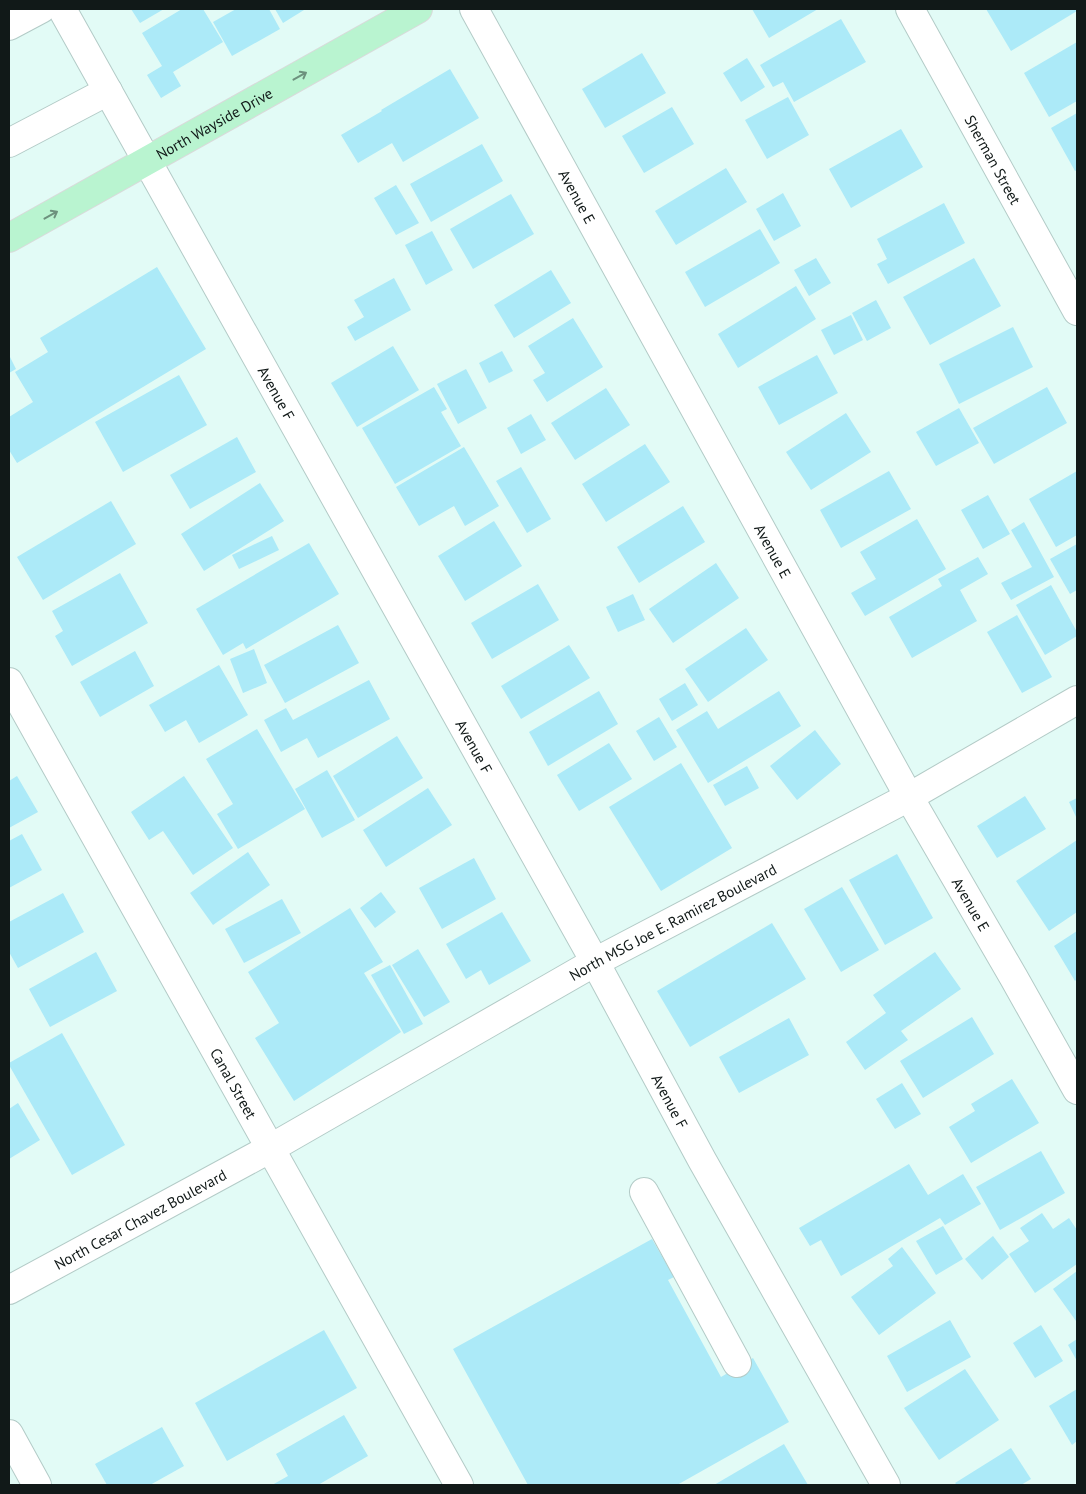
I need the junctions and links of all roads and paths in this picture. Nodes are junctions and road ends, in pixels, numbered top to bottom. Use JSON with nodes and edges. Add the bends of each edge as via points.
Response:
{"nodes":[{"id":1,"x":41,"y":9,"type":"edge"},
{"id":2,"x":62,"y":9,"type":"edge"},
{"id":3,"x":418,"y":9,"type":"edge"},
{"id":4,"x":474,"y":9,"type":"edge"},
{"id":5,"x":910,"y":9,"type":"edge"},
{"id":6,"x":9,"y":26,"type":"edge"},
{"id":7,"x":108,"y":92,"type":"junction"},
{"id":8,"x":9,"y":143,"type":"edge"},
{"id":9,"x":148,"y":162,"type":"junction"},
{"id":10,"x":9,"y":238,"type":"edge"},
{"id":11,"x":1077,"y":311,"type":"edge"},
{"id":12,"x":9,"y":682,"type":"edge"},
{"id":13,"x":1077,"y":700,"type":"edge"},
{"id":14,"x":909,"y":797,"type":"junction"},
{"id":15,"x":595,"y":962,"type":"junction"},
{"id":16,"x":1077,"y":1090,"type":"edge"},
{"id":17,"x":271,"y":1148,"type":"junction"},
{"id":18,"x":644,"y":1192,"type":"dead end"},
{"id":19,"x":9,"y":1290,"type":"edge"},
{"id":20,"x":737,"y":1363,"type":"dead end"},
{"id":21,"x":9,"y":1434,"type":"edge"},
{"id":22,"x":37,"y":1485,"type":"edge"},
{"id":23,"x":459,"y":1485,"type":"edge"},
{"id":24,"x":886,"y":1485,"type":"edge"}],
"edges":[{"from":1,"to":6,"type":"street"},
{"from":2,"to":7,"type":"street","name":"Avenue F"},
{"from":9,"to":3,"type":"main road","name":"North Wayside Drive","one_way":true},
{"from":4,"to":14,"type":"street","name":"Avenue E"},
{"from":5,"to":11,"type":"street","name":"Sherman Street"},
{"from":7,"to":8,"type":"street"},
{"from":7,"to":9,"type":"street","name":"Avenue F"},
{"from":10,"to":9,"type":"main road","name":"North Wayside Drive","one_way":true},
{"from":9,"to":15,"type":"street","name":"Avenue F"},
{"from":12,"to":17,"type":"street","name":"Canal Street"},
{"from":13,"to":14,"type":"street","name":"North MSG Joe E. Ramirez Boulevard"},
{"from":14,"to":15,"type":"street","name":"North MSG Joe E. Ramirez Boulevard"},
{"from":14,"to":16,"type":"street","name":"Avenue E"},
{"from":15,"to":17,"type":"street","name":"North MSG Joe E. Ramirez Boulevard"},
{"from":15,"to":24,"type":"street","name":"Avenue F","via":[[702,1160]]},
{"from":17,"to":19,"type":"street","name":"North Cesar Chavez Boulevard"},
{"from":17,"to":23,"type":"street","name":"Canal Street"},
{"from":18,"to":20,"type":"street"},
{"from":21,"to":22,"type":"street"}]}
